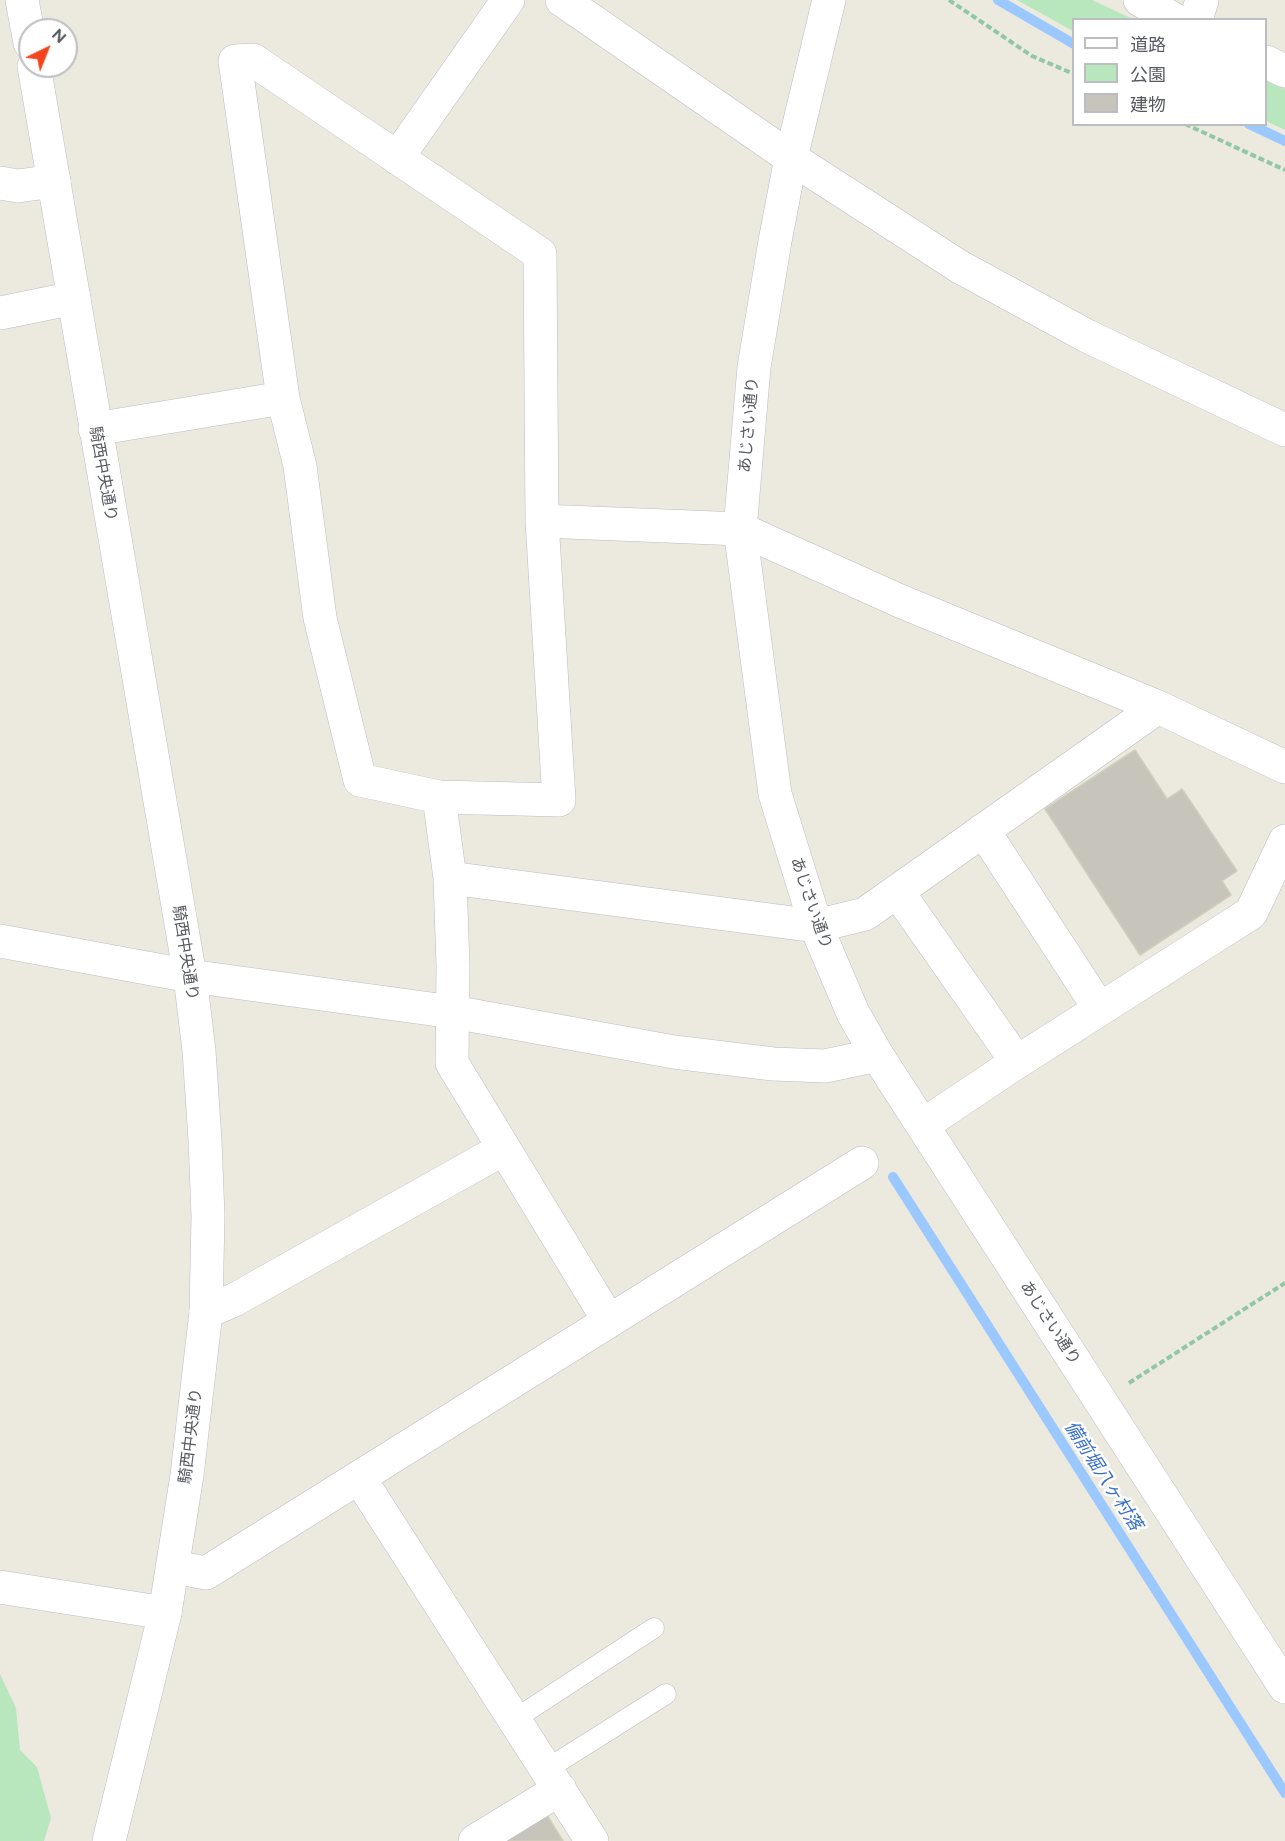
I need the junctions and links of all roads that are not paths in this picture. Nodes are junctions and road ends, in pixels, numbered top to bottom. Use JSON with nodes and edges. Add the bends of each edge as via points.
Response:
{"nodes":[{"id":1,"x":22,"y":0,"type":"edge"},
{"id":2,"x":508,"y":0,"type":"edge"},
{"id":3,"x":562,"y":0,"type":"edge"},
{"id":4,"x":829,"y":0,"type":"edge"},
{"id":5,"x":1140,"y":0,"type":"edge"},
{"id":6,"x":1202,"y":0,"type":"edge"},
{"id":7,"x":25,"y":18,"type":"edge"},
{"id":8,"x":1172,"y":18,"type":"edge"},
{"id":9,"x":1198,"y":18,"type":"edge"},
{"id":10,"x":1267,"y":62,"type":"edge"},
{"id":11,"x":1285,"y":71,"type":"edge"},
{"id":12,"x":36,"y":78,"type":"edge"},
{"id":13,"x":397,"y":158,"type":"junction"},
{"id":14,"x":791,"y":159,"type":"junction"},
{"id":15,"x":54,"y":181,"type":"junction"},
{"id":16,"x":0,"y":183,"type":"edge"},
{"id":17,"x":74,"y":298,"type":"junction"},
{"id":18,"x":0,"y":313,"type":"edge"},
{"id":19,"x":283,"y":398,"type":"junction"},
{"id":20,"x":95,"y":429,"type":"junction"},
{"id":21,"x":1285,"y":429,"type":"edge"},
{"id":22,"x":542,"y":521,"type":"junction"},
{"id":23,"x":740,"y":529,"type":"junction"},
{"id":24,"x":1158,"y":707,"type":"junction"},
{"id":25,"x":1285,"y":767,"type":"edge"},
{"id":26,"x":439,"y":797,"type":"junction"},
{"id":27,"x":983,"y":830,"type":"junction"},
{"id":28,"x":1285,"y":841,"type":"edge"},
{"id":29,"x":450,"y":878,"type":"junction"},
{"id":30,"x":897,"y":891,"type":"junction"},
{"id":31,"x":816,"y":926,"type":"junction"},
{"id":32,"x":0,"y":941,"type":"edge"},
{"id":33,"x":190,"y":976,"type":"junction"},
{"id":34,"x":1099,"y":1008,"type":"junction"},
{"id":35,"x":453,"y":1012,"type":"junction"},
{"id":36,"x":877,"y":1055,"type":"junction"},
{"id":37,"x":1017,"y":1062,"type":"junction"},
{"id":38,"x":923,"y":1125,"type":"junction"},
{"id":39,"x":503,"y":1149,"type":"junction"},
{"id":40,"x":862,"y":1163,"type":"dead end"},
{"id":41,"x":206,"y":1312,"type":"junction"},
{"id":42,"x":609,"y":1321,"type":"junction"},
{"id":43,"x":360,"y":1479,"type":"junction"},
{"id":44,"x":174,"y":1567,"type":"junction"},
{"id":45,"x":0,"y":1587,"type":"edge"},
{"id":46,"x":165,"y":1612,"type":"junction"},
{"id":47,"x":654,"y":1628,"type":"dead end"},
{"id":48,"x":1285,"y":1687,"type":"edge"},
{"id":49,"x":666,"y":1694,"type":"dead end"},
{"id":50,"x":515,"y":1719,"type":"junction"},
{"id":51,"x":554,"y":1779,"type":"junction"},
{"id":52,"x":109,"y":1841,"type":"edge"},
{"id":53,"x":475,"y":1841,"type":"edge"},
{"id":54,"x":592,"y":1841,"type":"edge"}],
"edges":[{"from":1,"to":7,"type":"street"},
{"from":2,"to":13,"type":"street"},
{"from":3,"to":14,"type":"street"},
{"from":4,"to":14,"type":"street","name":"あじさい通り"},
{"from":5,"to":8,"type":"street"},
{"from":6,"to":9,"type":"street"},
{"from":10,"to":11,"type":"street"},
{"from":12,"to":15,"type":"street","name":"騎西中央通り"},
{"from":13,"to":19,"type":"street","via":[[253,60],[235,61]]},
{"from":13,"to":22,"type":"street","via":[[540,254]]},
{"from":14,"to":21,"type":"street","via":[[960,267],[1087,336]]},
{"from":14,"to":23,"type":"street","name":"あじさい通り","via":[[754,367]]},
{"from":15,"to":16,"type":"street","via":[[18,186]]},
{"from":15,"to":17,"type":"street","name":"騎西中央通り"},
{"from":17,"to":18,"type":"street"},
{"from":17,"to":20,"type":"street","name":"騎西中央通り"},
{"from":19,"to":20,"type":"street"},
{"from":19,"to":26,"type":"street","via":[[300,466],[320,618],[360,780]]},
{"from":20,"to":33,"type":"street","name":"騎西中央通り"},
{"from":22,"to":23,"type":"street"},
{"from":22,"to":26,"type":"street","via":[[559,800]]},
{"from":23,"to":24,"type":"street","via":[[900,601]]},
{"from":23,"to":31,"type":"street","name":"あじさい通り","via":[[775,794]]},
{"from":24,"to":25,"type":"street"},
{"from":24,"to":27,"type":"street"},
{"from":26,"to":29,"type":"street"},
{"from":27,"to":30,"type":"street"},
{"from":27,"to":34,"type":"street"},
{"from":28,"to":34,"type":"street","via":[[1251,913]]},
{"from":29,"to":31,"type":"street"},
{"from":29,"to":35,"type":"street"},
{"from":30,"to":31,"type":"street","via":[[865,914]]},
{"from":30,"to":37,"type":"street"},
{"from":31,"to":36,"type":"street","name":"あじさい通り","via":[[853,1013]]},
{"from":32,"to":33,"type":"street"},
{"from":33,"to":35,"type":"street"},
{"from":33,"to":41,"type":"street","name":"騎西中央通り","via":[[205,1140]]},
{"from":34,"to":37,"type":"street"},
{"from":35,"to":36,"type":"street","via":[[674,1052],[773,1064],[825,1066]]},
{"from":35,"to":39,"type":"street","via":[[452,1063]]},
{"from":36,"to":38,"type":"street","name":"あじさい通り"},
{"from":37,"to":38,"type":"street"},
{"from":38,"to":48,"type":"street","name":"あじさい通り"},
{"from":39,"to":41,"type":"street"},
{"from":39,"to":42,"type":"street"},
{"from":40,"to":42,"type":"street"},
{"from":41,"to":44,"type":"street","name":"騎西中央通り"},
{"from":42,"to":43,"type":"street"},
{"from":43,"to":44,"type":"street","via":[[206,1573]]},
{"from":43,"to":50,"type":"street"},
{"from":44,"to":46,"type":"street","name":"騎西中央通り"},
{"from":45,"to":46,"type":"street"},
{"from":46,"to":52,"type":"street","name":"騎西中央通り"},
{"from":47,"to":50,"type":"lane"},
{"from":49,"to":51,"type":"lane"},
{"from":50,"to":51,"type":"street"},
{"from":51,"to":53,"type":"street"},
{"from":51,"to":54,"type":"street"}]}
